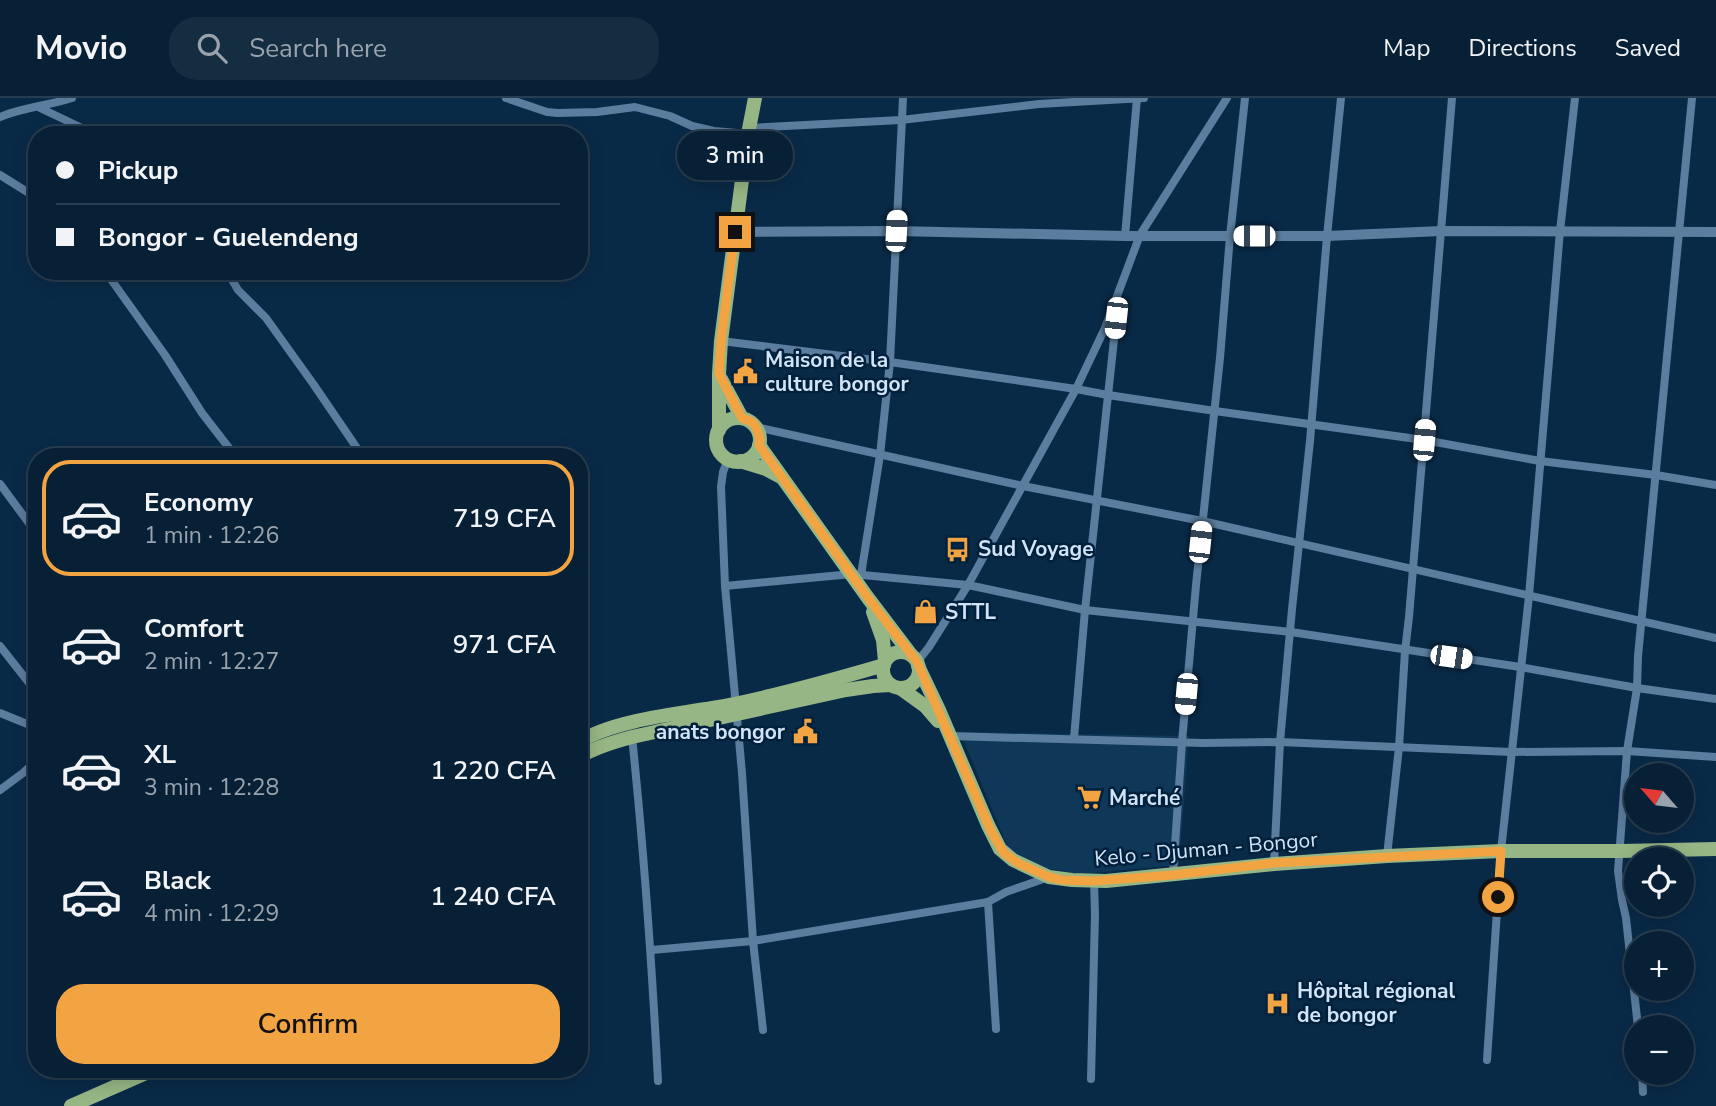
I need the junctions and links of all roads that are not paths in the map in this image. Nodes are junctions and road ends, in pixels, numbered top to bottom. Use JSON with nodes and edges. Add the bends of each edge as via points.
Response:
{"nodes":[{"id":1,"x":72,"y":98,"type":"edge"},
{"id":2,"x":506,"y":98,"type":"edge"},
{"id":3,"x":755,"y":98,"type":"edge"},
{"id":4,"x":903,"y":98,"type":"edge"},
{"id":5,"x":1137,"y":98,"type":"edge"},
{"id":6,"x":1144,"y":98,"type":"edge"},
{"id":7,"x":1227,"y":98,"type":"edge"},
{"id":8,"x":1245,"y":98,"type":"edge"},
{"id":9,"x":1341,"y":98,"type":"edge"},
{"id":10,"x":1452,"y":98,"type":"edge"},
{"id":11,"x":1575,"y":98,"type":"edge"},
{"id":12,"x":1692,"y":98,"type":"edge"},
{"id":13,"x":36,"y":106,"type":"junction"},
{"id":14,"x":0,"y":117,"type":"edge"},
{"id":15,"x":901,"y":120,"type":"junction"},
{"id":16,"x":78,"y":126,"type":"edge"},
{"id":17,"x":748,"y":131,"type":"junction"},
{"id":18,"x":0,"y":175,"type":"edge"},
{"id":19,"x":28,"y":192,"type":"edge"},
{"id":20,"x":896,"y":231,"type":"junction"},
{"id":21,"x":1441,"y":231,"type":"junction"},
{"id":22,"x":1560,"y":231,"type":"junction"},
{"id":23,"x":735,"y":232,"type":"junction"},
{"id":24,"x":1678,"y":232,"type":"junction"},
{"id":25,"x":1716,"y":232,"type":"edge"},
{"id":26,"x":1140,"y":235,"type":"junction"},
{"id":27,"x":1125,"y":236,"type":"junction"},
{"id":28,"x":1230,"y":236,"type":"junction"},
{"id":29,"x":1327,"y":236,"type":"junction"},
{"id":30,"x":111,"y":280,"type":"edge"},
{"id":31,"x":233,"y":280,"type":"edge"},
{"id":32,"x":1119,"y":292,"type":"junction"},
{"id":33,"x":721,"y":341,"type":"junction"},
{"id":34,"x":890,"y":362,"type":"junction"},
{"id":35,"x":719,"y":374,"type":"junction"},
{"id":36,"x":1076,"y":389,"type":"junction"},
{"id":37,"x":1108,"y":395,"type":"junction"},
{"id":38,"x":1215,"y":411,"type":"junction"},
{"id":39,"x":742,"y":418,"type":"junction"},
{"id":40,"x":1311,"y":423,"type":"junction"},
{"id":41,"x":756,"y":427,"type":"junction"},
{"id":42,"x":719,"y":430,"type":"junction"},
{"id":43,"x":1424,"y":440,"type":"junction"},
{"id":44,"x":759,"y":445,"type":"junction"},
{"id":45,"x":229,"y":448,"type":"edge"},
{"id":46,"x":357,"y":448,"type":"edge"},
{"id":47,"x":880,"y":455,"type":"junction"},
{"id":48,"x":734,"y":460,"type":"junction"},
{"id":49,"x":1540,"y":460,"type":"junction"},
{"id":50,"x":1656,"y":475,"type":"junction"},
{"id":51,"x":786,"y":481,"type":"junction"},
{"id":52,"x":0,"y":484,"type":"edge"},
{"id":53,"x":1716,"y":485,"type":"edge"},
{"id":54,"x":1023,"y":486,"type":"junction"},
{"id":55,"x":1097,"y":500,"type":"junction"},
{"id":56,"x":1202,"y":521,"type":"junction"},
{"id":57,"x":28,"y":522,"type":"edge"},
{"id":58,"x":1299,"y":542,"type":"junction"},
{"id":59,"x":1413,"y":569,"type":"junction"},
{"id":60,"x":857,"y":575,"type":"junction"},
{"id":61,"x":968,"y":585,"type":"junction"},
{"id":62,"x":725,"y":586,"type":"junction"},
{"id":63,"x":1529,"y":596,"type":"junction"},
{"id":64,"x":868,"y":598,"type":"junction"},
{"id":65,"x":1085,"y":610,"type":"junction"},
{"id":66,"x":1192,"y":620,"type":"junction"},
{"id":67,"x":1642,"y":622,"type":"junction"},
{"id":68,"x":1291,"y":632,"type":"junction"},
{"id":69,"x":1716,"y":638,"type":"edge"},
{"id":70,"x":0,"y":646,"type":"edge"},
{"id":71,"x":1405,"y":651,"type":"junction"},
{"id":72,"x":916,"y":661,"type":"junction"},
{"id":73,"x":884,"y":663,"type":"junction"},
{"id":74,"x":1520,"y":667,"type":"junction"},
{"id":75,"x":28,"y":682,"type":"edge"},
{"id":76,"x":896,"y":687,"type":"junction"},
{"id":77,"x":1637,"y":688,"type":"junction"},
{"id":78,"x":1716,"y":699,"type":"edge"},
{"id":79,"x":736,"y":709,"type":"junction"},
{"id":80,"x":0,"y":713,"type":"edge"},
{"id":81,"x":28,"y":724,"type":"edge"},
{"id":82,"x":588,"y":734,"type":"edge"},
{"id":83,"x":950,"y":736,"type":"junction"},
{"id":84,"x":632,"y":737,"type":"junction"},
{"id":85,"x":1074,"y":738,"type":"junction"},
{"id":86,"x":1182,"y":742,"type":"junction"},
{"id":87,"x":1280,"y":742,"type":"junction"},
{"id":88,"x":1399,"y":747,"type":"junction"},
{"id":89,"x":1628,"y":751,"type":"junction"},
{"id":90,"x":588,"y":752,"type":"edge"},
{"id":91,"x":1511,"y":752,"type":"junction"},
{"id":92,"x":1716,"y":757,"type":"edge"},
{"id":93,"x":28,"y":768,"type":"edge"},
{"id":94,"x":0,"y":790,"type":"edge"},
{"id":95,"x":1716,"y":849,"type":"edge"},
{"id":96,"x":1501,"y":851,"type":"junction"},
{"id":97,"x":1620,"y":851,"type":"junction"},
{"id":98,"x":1387,"y":856,"type":"junction"},
{"id":99,"x":1274,"y":863,"type":"junction"},
{"id":100,"x":1173,"y":875,"type":"junction"},
{"id":101,"x":1049,"y":877,"type":"junction"},
{"id":102,"x":1094,"y":881,"type":"junction"},
{"id":103,"x":988,"y":902,"type":"junction"},
{"id":104,"x":753,"y":941,"type":"junction"},
{"id":105,"x":652,"y":950,"type":"junction"},
{"id":106,"x":1637,"y":1015,"type":"edge"},
{"id":107,"x":996,"y":1029,"type":"dead end"},
{"id":108,"x":763,"y":1030,"type":"dead end"},
{"id":109,"x":1487,"y":1060,"type":"dead end"},
{"id":110,"x":135,"y":1078,"type":"edge"},
{"id":111,"x":1091,"y":1079,"type":"dead end"},
{"id":112,"x":659,"y":1081,"type":"dead end"},
{"id":113,"x":1643,"y":1085,"type":"edge"},
{"id":114,"x":1643,"y":1092,"type":"dead end"},
{"id":115,"x":71,"y":1106,"type":"edge"}],
"edges":[{"from":1,"to":13,"type":"street"},
{"from":2,"to":17,"type":"street","via":[[558,113],[635,107],[714,131]]},
{"from":3,"to":17,"type":"highway"},
{"from":4,"to":15,"type":"street"},
{"from":5,"to":6,"type":"street"},
{"from":5,"to":15,"type":"street"},
{"from":5,"to":27,"type":"street"},
{"from":7,"to":26,"type":"street"},
{"from":8,"to":28,"type":"street"},
{"from":9,"to":29,"type":"street"},
{"from":10,"to":21,"type":"street"},
{"from":11,"to":22,"type":"street"},
{"from":12,"to":24,"type":"street"},
{"from":13,"to":14,"type":"street"},
{"from":13,"to":16,"type":"street"},
{"from":15,"to":17,"type":"street"},
{"from":15,"to":20,"type":"street"},
{"from":17,"to":23,"type":"highway"},
{"from":18,"to":19,"type":"street"},
{"from":20,"to":23,"type":"street"},
{"from":20,"to":27,"type":"street"},
{"from":20,"to":34,"type":"street"},
{"from":21,"to":22,"type":"street"},
{"from":21,"to":29,"type":"street"},
{"from":21,"to":43,"type":"street"},
{"from":22,"to":24,"type":"street"},
{"from":22,"to":49,"type":"street"},
{"from":23,"to":33,"type":"highway"},
{"from":24,"to":25,"type":"street"},
{"from":24,"to":50,"type":"street"},
{"from":26,"to":27,"type":"street"},
{"from":26,"to":28,"type":"street"},
{"from":26,"to":32,"type":"street"},
{"from":28,"to":29,"type":"street"},
{"from":28,"to":38,"type":"street"},
{"from":29,"to":40,"type":"street"},
{"from":30,"to":45,"type":"street"},
{"from":31,"to":46,"type":"street","via":[[266,318]]},
{"from":32,"to":36,"type":"street"},
{"from":32,"to":37,"type":"street"},
{"from":33,"to":34,"type":"street"},
{"from":33,"to":35,"type":"highway"},
{"from":34,"to":36,"type":"street"},
{"from":34,"to":47,"type":"street"},
{"from":35,"to":39,"type":"highway"},
{"from":35,"to":42,"type":"highway"},
{"from":36,"to":37,"type":"street"},
{"from":36,"to":54,"type":"street"},
{"from":37,"to":38,"type":"street"},
{"from":37,"to":55,"type":"street"},
{"from":38,"to":40,"type":"street"},
{"from":38,"to":56,"type":"street"},
{"from":39,"to":41,"type":"highway"},
{"from":39,"to":42,"type":"highway","via":[[728,420]]},
{"from":40,"to":43,"type":"street"},
{"from":40,"to":58,"type":"street"},
{"from":41,"to":44,"type":"highway"},
{"from":41,"to":47,"type":"street"},
{"from":42,"to":48,"type":"highway","via":[[719,450]]},
{"from":43,"to":49,"type":"street"},
{"from":43,"to":59,"type":"street"},
{"from":44,"to":48,"type":"highway","via":[[752,456]]},
{"from":44,"to":51,"type":"highway","name":"Kelo - Djuman - Bongor"},
{"from":47,"to":54,"type":"street"},
{"from":47,"to":60,"type":"street"},
{"from":48,"to":51,"type":"highway","via":[[766,469]]},
{"from":48,"to":62,"type":"street","via":[[723,472],[721,487]]},
{"from":49,"to":50,"type":"street"},
{"from":49,"to":63,"type":"street"},
{"from":50,"to":53,"type":"street"},
{"from":50,"to":67,"type":"street"},
{"from":51,"to":60,"type":"highway","name":"Kelo - Djuman - Bongor"},
{"from":52,"to":57,"type":"street"},
{"from":54,"to":55,"type":"street"},
{"from":54,"to":61,"type":"street"},
{"from":55,"to":56,"type":"street"},
{"from":55,"to":65,"type":"street"},
{"from":56,"to":58,"type":"street"},
{"from":56,"to":66,"type":"street"},
{"from":58,"to":59,"type":"street"},
{"from":58,"to":68,"type":"street"},
{"from":59,"to":63,"type":"street"},
{"from":59,"to":71,"type":"street"},
{"from":60,"to":61,"type":"street"},
{"from":60,"to":62,"type":"street"},
{"from":60,"to":64,"type":"highway","name":"Kelo - Djuman - Bongor"},
{"from":61,"to":65,"type":"street"},
{"from":61,"to":72,"type":"street"},
{"from":62,"to":79,"type":"street"},
{"from":63,"to":67,"type":"street"},
{"from":63,"to":74,"type":"street"},
{"from":64,"to":72,"type":"highway","name":"Kelo - Djuman - Bongor"},
{"from":64,"to":73,"type":"highway","name":"Kelo - Djuman - Bongor","via":[[883,640]]},
{"from":65,"to":66,"type":"street"},
{"from":65,"to":85,"type":"street"},
{"from":66,"to":68,"type":"street"},
{"from":66,"to":86,"type":"street"},
{"from":67,"to":69,"type":"street"},
{"from":67,"to":77,"type":"street"},
{"from":68,"to":71,"type":"street"},
{"from":68,"to":87,"type":"street"},
{"from":70,"to":75,"type":"street"},
{"from":71,"to":74,"type":"street"},
{"from":71,"to":88,"type":"street"},
{"from":72,"to":73,"type":"highway","via":[[898,652]]},
{"from":72,"to":76,"type":"highway","via":[[918,675],[913,683]]},
{"from":72,"to":83,"type":"highway","name":"Kelo - Djuman - Bongor"},
{"from":73,"to":76,"type":"highway","via":[[885,678]]},
{"from":73,"to":79,"type":"highway"},
{"from":74,"to":77,"type":"street"},
{"from":74,"to":91,"type":"street"},
{"from":76,"to":79,"type":"highway","via":[[873,686]]},
{"from":76,"to":83,"type":"highway","name":"Kelo - Djuman - Bongor","via":[[925,706]]},
{"from":77,"to":78,"type":"street"},
{"from":77,"to":89,"type":"street"},
{"from":79,"to":82,"type":"highway","via":[[630,723]]},
{"from":79,"to":84,"type":"highway"},
{"from":79,"to":104,"type":"street"},
{"from":80,"to":81,"type":"street"},
{"from":83,"to":85,"type":"street"},
{"from":83,"to":101,"type":"highway","name":"Kelo - Djuman - Bongor","via":[[1000,849]]},
{"from":84,"to":90,"type":"highway"},
{"from":84,"to":105,"type":"street"},
{"from":85,"to":86,"type":"street"},
{"from":86,"to":87,"type":"street"},
{"from":86,"to":100,"type":"street"},
{"from":87,"to":88,"type":"street"},
{"from":87,"to":99,"type":"street"},
{"from":88,"to":91,"type":"street"},
{"from":88,"to":98,"type":"street"},
{"from":89,"to":91,"type":"street"},
{"from":89,"to":92,"type":"street"},
{"from":89,"to":97,"type":"street"},
{"from":91,"to":96,"type":"street"},
{"from":93,"to":94,"type":"street"},
{"from":95,"to":97,"type":"highway","name":"Kelo - Djuman - Bongor"},
{"from":96,"to":97,"type":"highway","name":"Kelo - Djuman - Bongor"},
{"from":96,"to":98,"type":"highway","name":"Kelo - Djuman - Bongor"},
{"from":96,"to":109,"type":"street"},
{"from":97,"to":106,"type":"street","via":[[1618,871]]},
{"from":98,"to":99,"type":"highway","name":"Kelo - Djuman - Bongor"},
{"from":99,"to":100,"type":"highway","name":"Kelo - Djuman - Bongor"},
{"from":100,"to":102,"type":"highway","name":"Kelo - Djuman - Bongor"},
{"from":101,"to":102,"type":"highway","name":"Kelo - Djuman - Bongor"},
{"from":101,"to":103,"type":"street"},
{"from":102,"to":111,"type":"street"},
{"from":103,"to":104,"type":"street"},
{"from":103,"to":107,"type":"street"},
{"from":104,"to":105,"type":"street"},
{"from":104,"to":108,"type":"street"},
{"from":105,"to":112,"type":"street"},
{"from":110,"to":115,"type":"highway"},
{"from":113,"to":114,"type":"street"}]}
